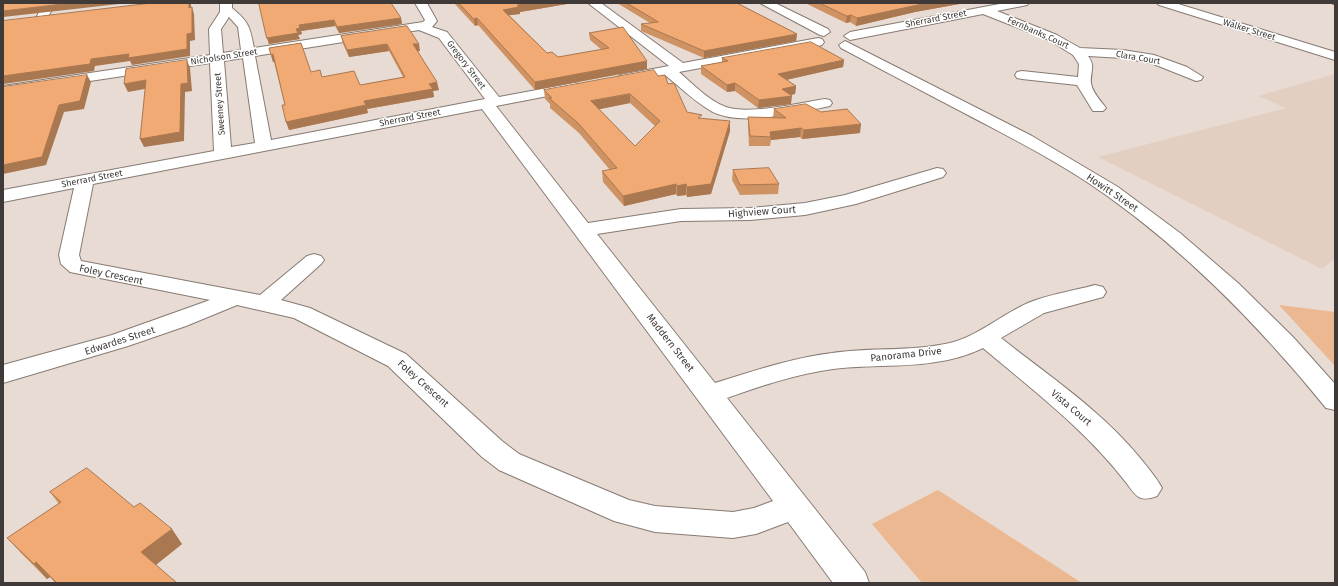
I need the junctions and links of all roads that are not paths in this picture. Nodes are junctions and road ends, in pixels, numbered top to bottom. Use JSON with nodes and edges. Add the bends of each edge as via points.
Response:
{"nodes":[{"id":1,"x":50,"y":3,"type":"edge"},
{"id":2,"x":420,"y":3,"type":"edge"},
{"id":3,"x":594,"y":3,"type":"edge"},
{"id":4,"x":766,"y":3,"type":"edge"},
{"id":5,"x":1023,"y":3,"type":"edge"},
{"id":6,"x":1164,"y":3,"type":"edge"},
{"id":7,"x":227,"y":6,"type":"edge"},
{"id":8,"x":951,"y":6,"type":"dead end"},
{"id":9,"x":983,"y":10,"type":"junction"},
{"id":10,"x":968,"y":13,"type":"junction"},
{"id":11,"x":58,"y":17,"type":"edge"},
{"id":12,"x":421,"y":26,"type":"junction"},
{"id":13,"x":833,"y":41,"type":"junction"},
{"id":14,"x":1077,"y":52,"type":"junction"},
{"id":15,"x":249,"y":53,"type":"junction"},
{"id":16,"x":1335,"y":56,"type":"edge"},
{"id":17,"x":217,"y":58,"type":"junction"},
{"id":18,"x":673,"y":69,"type":"junction"},
{"id":19,"x":1022,"y":75,"type":"dead end"},
{"id":20,"x":1196,"y":77,"type":"dead end"},
{"id":21,"x":613,"y":80,"type":"edge"},
{"id":22,"x":1084,"y":82,"type":"junction"},
{"id":23,"x":589,"y":84,"type":"edge"},
{"id":24,"x":3,"y":90,"type":"edge"},
{"id":25,"x":490,"y":103,"type":"junction"},
{"id":26,"x":824,"y":103,"type":"dead end"},
{"id":27,"x":1098,"y":108,"type":"dead end"},
{"id":28,"x":264,"y":146,"type":"junction"},
{"id":29,"x":223,"y":154,"type":"junction"},
{"id":30,"x":937,"y":173,"type":"dead end"},
{"id":31,"x":85,"y":180,"type":"junction"},
{"id":32,"x":3,"y":196,"type":"edge"},
{"id":33,"x":583,"y":230,"type":"junction"},
{"id":34,"x":314,"y":260,"type":"dead end"},
{"id":35,"x":1095,"y":292,"type":"dead end"},
{"id":36,"x":234,"y":298,"type":"junction"},
{"id":37,"x":264,"y":303,"type":"junction"},
{"id":38,"x":986,"y":338,"type":"junction"},
{"id":39,"x":3,"y":374,"type":"edge"},
{"id":40,"x":710,"y":394,"type":"junction"},
{"id":41,"x":1335,"y":401,"type":"edge"},
{"id":42,"x":1147,"y":488,"type":"dead end"},
{"id":43,"x":794,"y":506,"type":"junction"},
{"id":44,"x":853,"y":583,"type":"edge"}],
"edges":[{"from":1,"to":11,"type":"street","via":[[38,19]]},
{"from":2,"to":12,"type":"street","via":[[431,20]]},
{"from":3,"to":18,"type":"street"},
{"from":4,"to":13,"type":"street","name":"Howitt Street"},
{"from":5,"to":9,"type":"street","name":"Sherrard Street"},
{"from":6,"to":16,"type":"street","name":"Walker Street"},
{"from":7,"to":15,"type":"street","name":"Sweeney Street","via":[[243,24]]},
{"from":7,"to":17,"type":"street","name":"Sweeney Street","via":[[214,29]]},
{"from":8,"to":10,"type":"street"},
{"from":9,"to":10,"type":"street","name":"Sherrard Street"},
{"from":9,"to":14,"type":"street","name":"Fernbanks Court","via":[[1052,38]]},
{"from":10,"to":13,"type":"street","name":"Sherrard Street"},
{"from":12,"to":15,"type":"street","name":"Nicholson Street"},
{"from":12,"to":25,"type":"street","name":"Gregory Street","via":[[444,35]]},
{"from":13,"to":18,"type":"street","name":"Sherrard Street"},
{"from":13,"to":41,"type":"street","name":"Howitt Street","via":[[1043,149],[1100,183],[1137,209],[1197,257],[1240,296]]},
{"from":14,"to":20,"type":"street","name":"Clara Court","via":[[1113,53],[1149,59],[1175,66]]},
{"from":14,"to":22,"type":"street","name":"Fernbanks Court","via":[[1085,61],[1087,68]]},
{"from":15,"to":17,"type":"street","name":"Nicholson Street"},
{"from":15,"to":28,"type":"street","name":"Sweeney Street"},
{"from":17,"to":24,"type":"street","name":"Nicholson Street"},
{"from":17,"to":29,"type":"street","name":"Sweeney Street"},
{"from":18,"to":21,"type":"street","name":"Sherrard Street"},
{"from":18,"to":26,"type":"street","via":[[717,108],[727,112],[747,113]]},
{"from":19,"to":22,"type":"street"},
{"from":22,"to":27,"type":"street"},
{"from":23,"to":25,"type":"street","name":"Sherrard Street"},
{"from":25,"to":28,"type":"street","name":"Sherrard Street"},
{"from":25,"to":33,"type":"street","name":"Maddern Street"},
{"from":28,"to":29,"type":"street","name":"Sherrard Street"},
{"from":29,"to":31,"type":"street","name":"Sherrard Street"},
{"from":30,"to":33,"type":"street","name":"Highview Court","via":[[862,196],[805,209],[681,216]]},
{"from":31,"to":32,"type":"street","name":"Sherrard Street"},
{"from":31,"to":36,"type":"street","name":"Foley Crescent","via":[[69,255],[72,265],[83,271]]},
{"from":33,"to":40,"type":"street","name":"Maddern Street"},
{"from":34,"to":37,"type":"street"},
{"from":35,"to":38,"type":"street","name":"Panorama Drive","via":[[1033,309]]},
{"from":36,"to":37,"type":"street","name":"Foley Crescent"},
{"from":36,"to":39,"type":"street","name":"Edwardes Street","via":[[183,320],[126,340]]},
{"from":37,"to":43,"type":"street","name":"Foley Crescent","via":[[298,312],[388,355],[412,373],[509,462],[625,512],[655,519],[733,525],[756,522]]},
{"from":38,"to":40,"type":"street","name":"Panorama Drive","via":[[935,354],[804,366]]},
{"from":38,"to":42,"type":"street","name":"Vista Court","via":[[1093,426],[1118,451]]},
{"from":40,"to":43,"type":"street","name":"Maddern Street"},
{"from":43,"to":44,"type":"street","name":"Maddern Street"}]}
